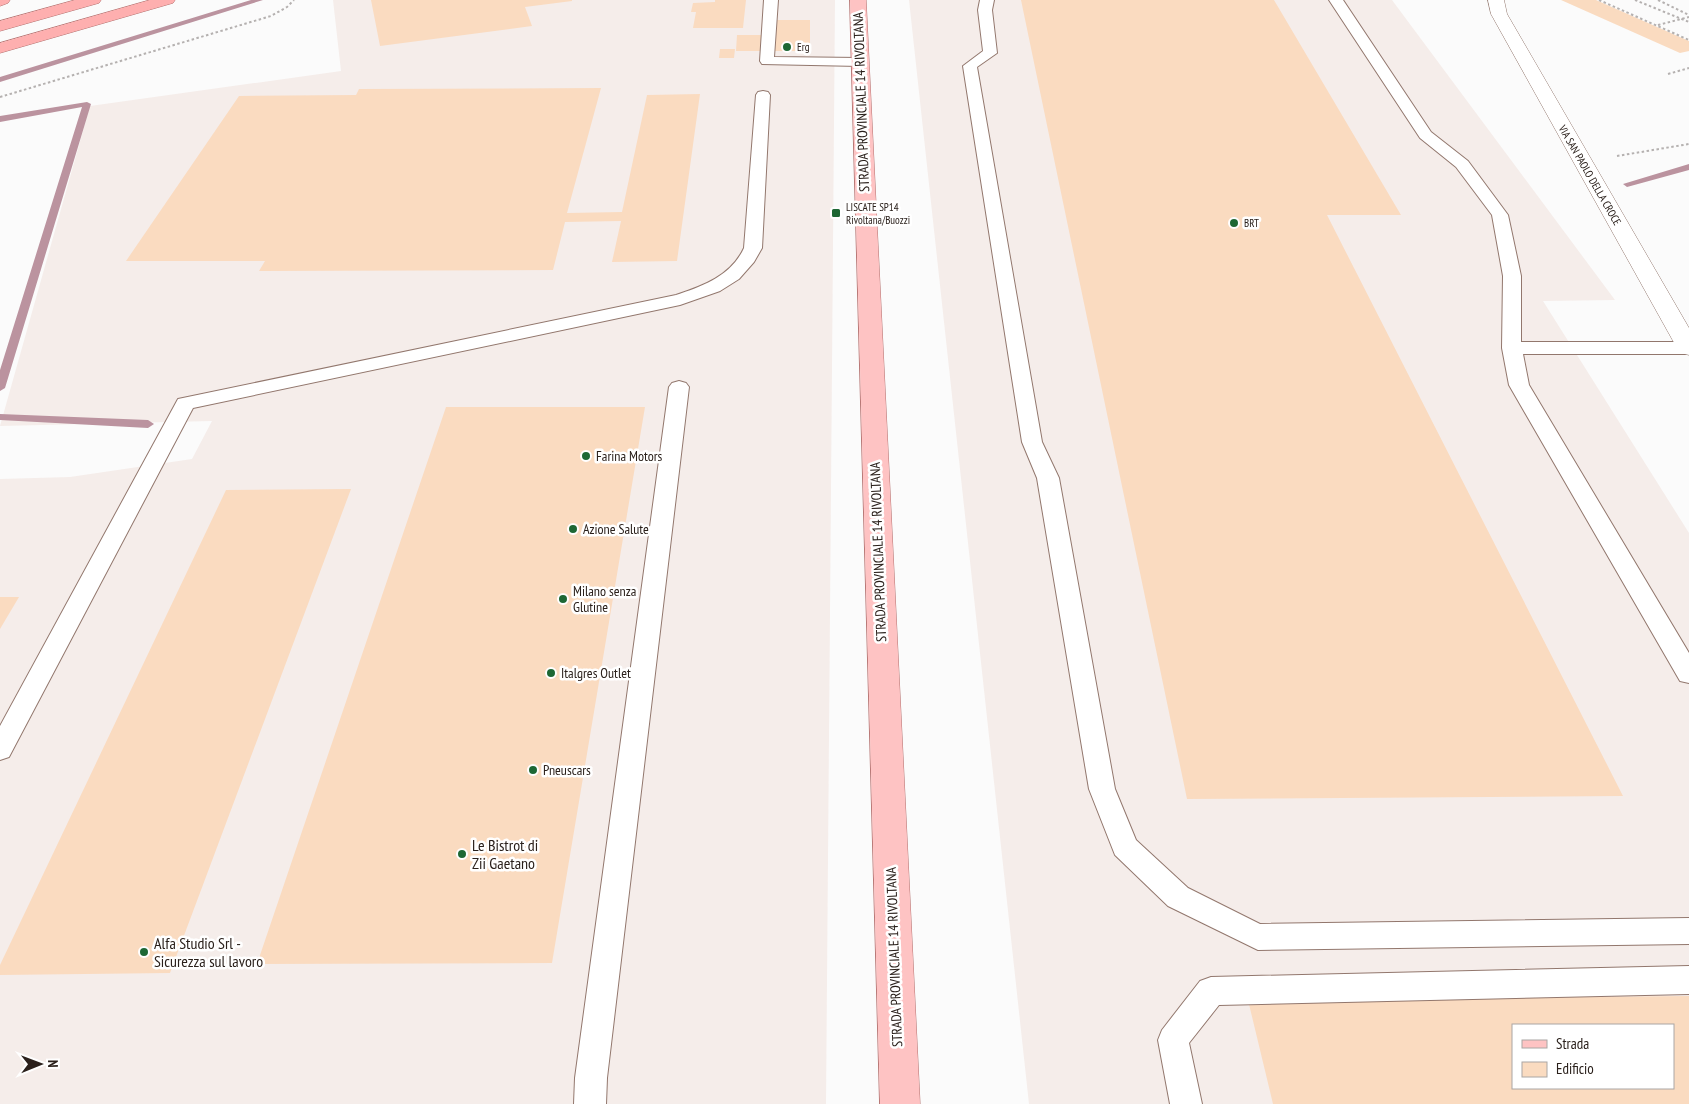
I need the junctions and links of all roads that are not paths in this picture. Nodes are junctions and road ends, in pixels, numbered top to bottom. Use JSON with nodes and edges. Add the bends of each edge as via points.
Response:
{"nodes":[{"id":1,"x":93,"y":0,"type":"edge"},
{"id":2,"x":167,"y":0,"type":"edge"},
{"id":3,"x":771,"y":0,"type":"edge"},
{"id":4,"x":858,"y":0,"type":"edge"},
{"id":5,"x":987,"y":0,"type":"edge"},
{"id":6,"x":1336,"y":0,"type":"edge"},
{"id":7,"x":1496,"y":0,"type":"edge"},
{"id":8,"x":0,"y":26,"type":"edge"},
{"id":9,"x":0,"y":48,"type":"edge"},
{"id":10,"x":860,"y":62,"type":"junction"},
{"id":11,"x":763,"y":94,"type":"dead end"},
{"id":12,"x":1512,"y":348,"type":"junction"},
{"id":13,"x":1689,"y":348,"type":"edge"},
{"id":14,"x":679,"y":386,"type":"dead end"},
{"id":15,"x":1689,"y":674,"type":"edge"},
{"id":16,"x":0,"y":750,"type":"edge"},
{"id":17,"x":1689,"y":931,"type":"edge"},
{"id":18,"x":1689,"y":980,"type":"edge"},
{"id":19,"x":590,"y":1104,"type":"edge"},
{"id":20,"x":900,"y":1104,"type":"edge"},
{"id":21,"x":1186,"y":1104,"type":"edge"}],
"edges":[{"from":1,"to":8,"type":"highway"},
{"from":2,"to":9,"type":"highway"},
{"from":3,"to":10,"type":"lane","via":[[767,61]]},
{"from":4,"to":10,"type":"main road","name":"STRADA PROVINCIALE 14 RIVOLTANA"},
{"from":5,"to":17,"type":"lane","via":[[985,10],[990,53],[970,66],[1032,442],[1048,478],[1102,789],[1125,847],[1178,896],[1258,937]]},
{"from":6,"to":12,"type":"lane","via":[[1425,134],[1462,164],[1500,215],[1512,276]]},
{"from":7,"to":13,"type":"street","name":"VIA SAN PAOLO DELLA CROCE","via":[[1506,26]]},
{"from":10,"to":20,"type":"main road","name":"STRADA PROVINCIALE 14 RIVOLTANA"},
{"from":11,"to":16,"type":"lane","via":[[753,248],[744,267],[725,282],[680,300],[185,403]]},
{"from":12,"to":13,"type":"lane"},
{"from":12,"to":15,"type":"lane","via":[[1519,385]]},
{"from":14,"to":19,"type":"lane"},
{"from":18,"to":21,"type":"lane","via":[[1211,991],[1173,1040]]}]}
